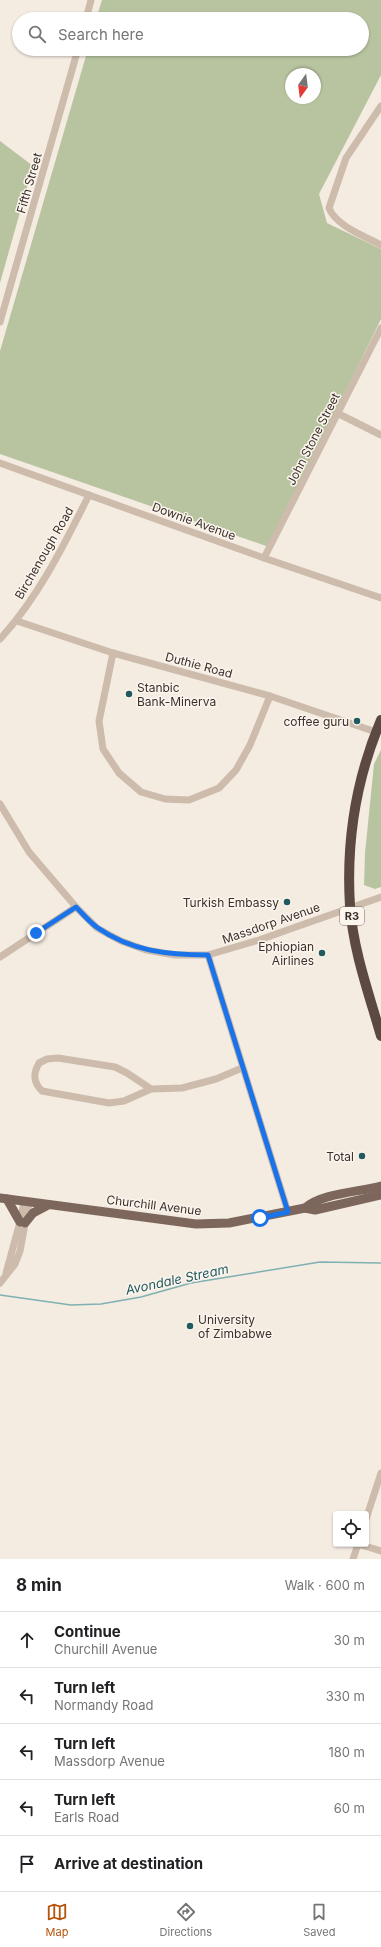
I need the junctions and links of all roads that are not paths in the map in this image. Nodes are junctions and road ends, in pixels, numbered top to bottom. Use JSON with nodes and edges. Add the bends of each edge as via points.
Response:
{"nodes":[{"id":1,"x":91,"y":0,"type":"edge"},
{"id":2,"x":88,"y":12,"type":"edge"},
{"id":3,"x":76,"y":56,"type":"edge"},
{"id":4,"x":381,"y":106,"type":"edge"},
{"id":5,"x":381,"y":245,"type":"edge"},
{"id":6,"x":0,"y":322,"type":"edge"},
{"id":7,"x":381,"y":328,"type":"edge"},
{"id":8,"x":338,"y":414,"type":"junction"},
{"id":9,"x":381,"y":435,"type":"edge"},
{"id":10,"x":0,"y":463,"type":"edge"},
{"id":11,"x":89,"y":495,"type":"junction"},
{"id":12,"x":264,"y":558,"type":"junction"},
{"id":13,"x":381,"y":598,"type":"edge"},
{"id":14,"x":17,"y":620,"type":"junction"},
{"id":15,"x":0,"y":639,"type":"edge"},
{"id":16,"x":113,"y":653,"type":"junction"},
{"id":17,"x":270,"y":696,"type":"junction"},
{"id":18,"x":381,"y":720,"type":"edge"},
{"id":19,"x":376,"y":732,"type":"junction"},
{"id":20,"x":1,"y":808,"type":"edge"},
{"id":21,"x":381,"y":897,"type":"edge"},
{"id":22,"x":76,"y":907,"type":"junction"},
{"id":23,"x":350,"y":907,"type":"junction"},
{"id":24,"x":208,"y":955,"type":"junction"},
{"id":25,"x":0,"y":957,"type":"edge"},
{"id":26,"x":381,"y":1036,"type":"edge"},
{"id":27,"x":242,"y":1068,"type":"junction"},
{"id":28,"x":151,"y":1089,"type":"junction"},
{"id":29,"x":381,"y":1186,"type":"edge"},
{"id":30,"x":381,"y":1195,"type":"edge"},
{"id":31,"x":4,"y":1198,"type":"edge"},
{"id":32,"x":26,"y":1202,"type":"junction"},
{"id":33,"x":49,"y":1205,"type":"junction"},
{"id":34,"x":305,"y":1208,"type":"junction"},
{"id":35,"x":288,"y":1212,"type":"junction"},
{"id":36,"x":23,"y":1223,"type":"junction"},
{"id":37,"x":0,"y":1283,"type":"edge"},
{"id":38,"x":381,"y":1473,"type":"edge"},
{"id":39,"x":369,"y":1511,"type":"edge"},
{"id":40,"x":357,"y":1547,"type":"edge"},
{"id":41,"x":368,"y":1547,"type":"edge"},
{"id":42,"x":381,"y":1551,"type":"edge"},
{"id":43,"x":353,"y":1559,"type":"edge"}],
"edges":[{"from":1,"to":2,"type":"street"},
{"from":3,"to":6,"type":"street","name":"Fifth Street"},
{"from":4,"to":5,"type":"street","via":[[346,158],[329,208],[338,221]]},
{"from":7,"to":8,"type":"street","name":"John Stone Street"},
{"from":8,"to":9,"type":"street"},
{"from":8,"to":12,"type":"street","name":"John Stone Street"},
{"from":10,"to":11,"type":"street","name":"Downie Avenue"},
{"from":11,"to":12,"type":"street","name":"Downie Avenue"},
{"from":11,"to":14,"type":"street","name":"Birchenough Road","via":[[55,560]]},
{"from":12,"to":13,"type":"street","name":"Downie Avenue"},
{"from":14,"to":15,"type":"street","name":"Birchenough Road"},
{"from":14,"to":16,"type":"street","name":"Duthie Road"},
{"from":16,"to":17,"type":"street","name":"Duthie Road"},
{"from":16,"to":17,"type":"street","via":[[99,721],[103,750],[119,773],[141,792],[165,799],[189,800],[219,788],[236,770],[250,745]]},
{"from":17,"to":19,"type":"street","name":"Duthie Road"},
{"from":18,"to":19,"type":"highway","number":"R3"},
{"from":19,"to":23,"type":"highway","number":"R3","via":[[364,765],[355,805],[349,861]]},
{"from":20,"to":22,"type":"street","name":"Massdorp Avenue","via":[[29,852]]},
{"from":21,"to":23,"type":"street","name":"Massdorp Avenue"},
{"from":22,"to":24,"type":"street","name":"Massdorp Avenue","via":[[97,928],[121,941],[146,950],[175,955]]},
{"from":22,"to":25,"type":"street"},
{"from":23,"to":24,"type":"street","name":"Massdorp Avenue","via":[[259,940]]},
{"from":23,"to":26,"type":"highway","number":"R3","via":[[359,954]]},
{"from":24,"to":27,"type":"street"},
{"from":27,"to":28,"type":"street","via":[[216,1079],[182,1088]]},
{"from":27,"to":35,"type":"street"},
{"from":28,"to":28,"type":"street","via":[[124,1101],[109,1103],[42,1092],[35,1085],[34,1078],[39,1063],[58,1058],[114,1067]]},
{"from":29,"to":34,"type":"main road","name":"Churchill Avenue","via":[[320,1200]]},
{"from":30,"to":34,"type":"main road","name":"Churchill Avenue","via":[[315,1210]]},
{"from":31,"to":32,"type":"main road","name":"Churchill Avenue"},
{"from":31,"to":36,"type":"main road"},
{"from":32,"to":33,"type":"main road","name":"Churchill Avenue"},
{"from":32,"to":36,"type":"street"},
{"from":33,"to":35,"type":"main road","name":"Churchill Avenue","via":[[196,1224],[229,1223]]},
{"from":33,"to":36,"type":"main road","via":[[33,1213]]},
{"from":34,"to":35,"type":"main road","name":"Churchill Avenue"},
{"from":36,"to":37,"type":"street","via":[[6,1275]]},
{"from":38,"to":39,"type":"street"},
{"from":40,"to":43,"type":"street"},
{"from":41,"to":42,"type":"street"}]}
